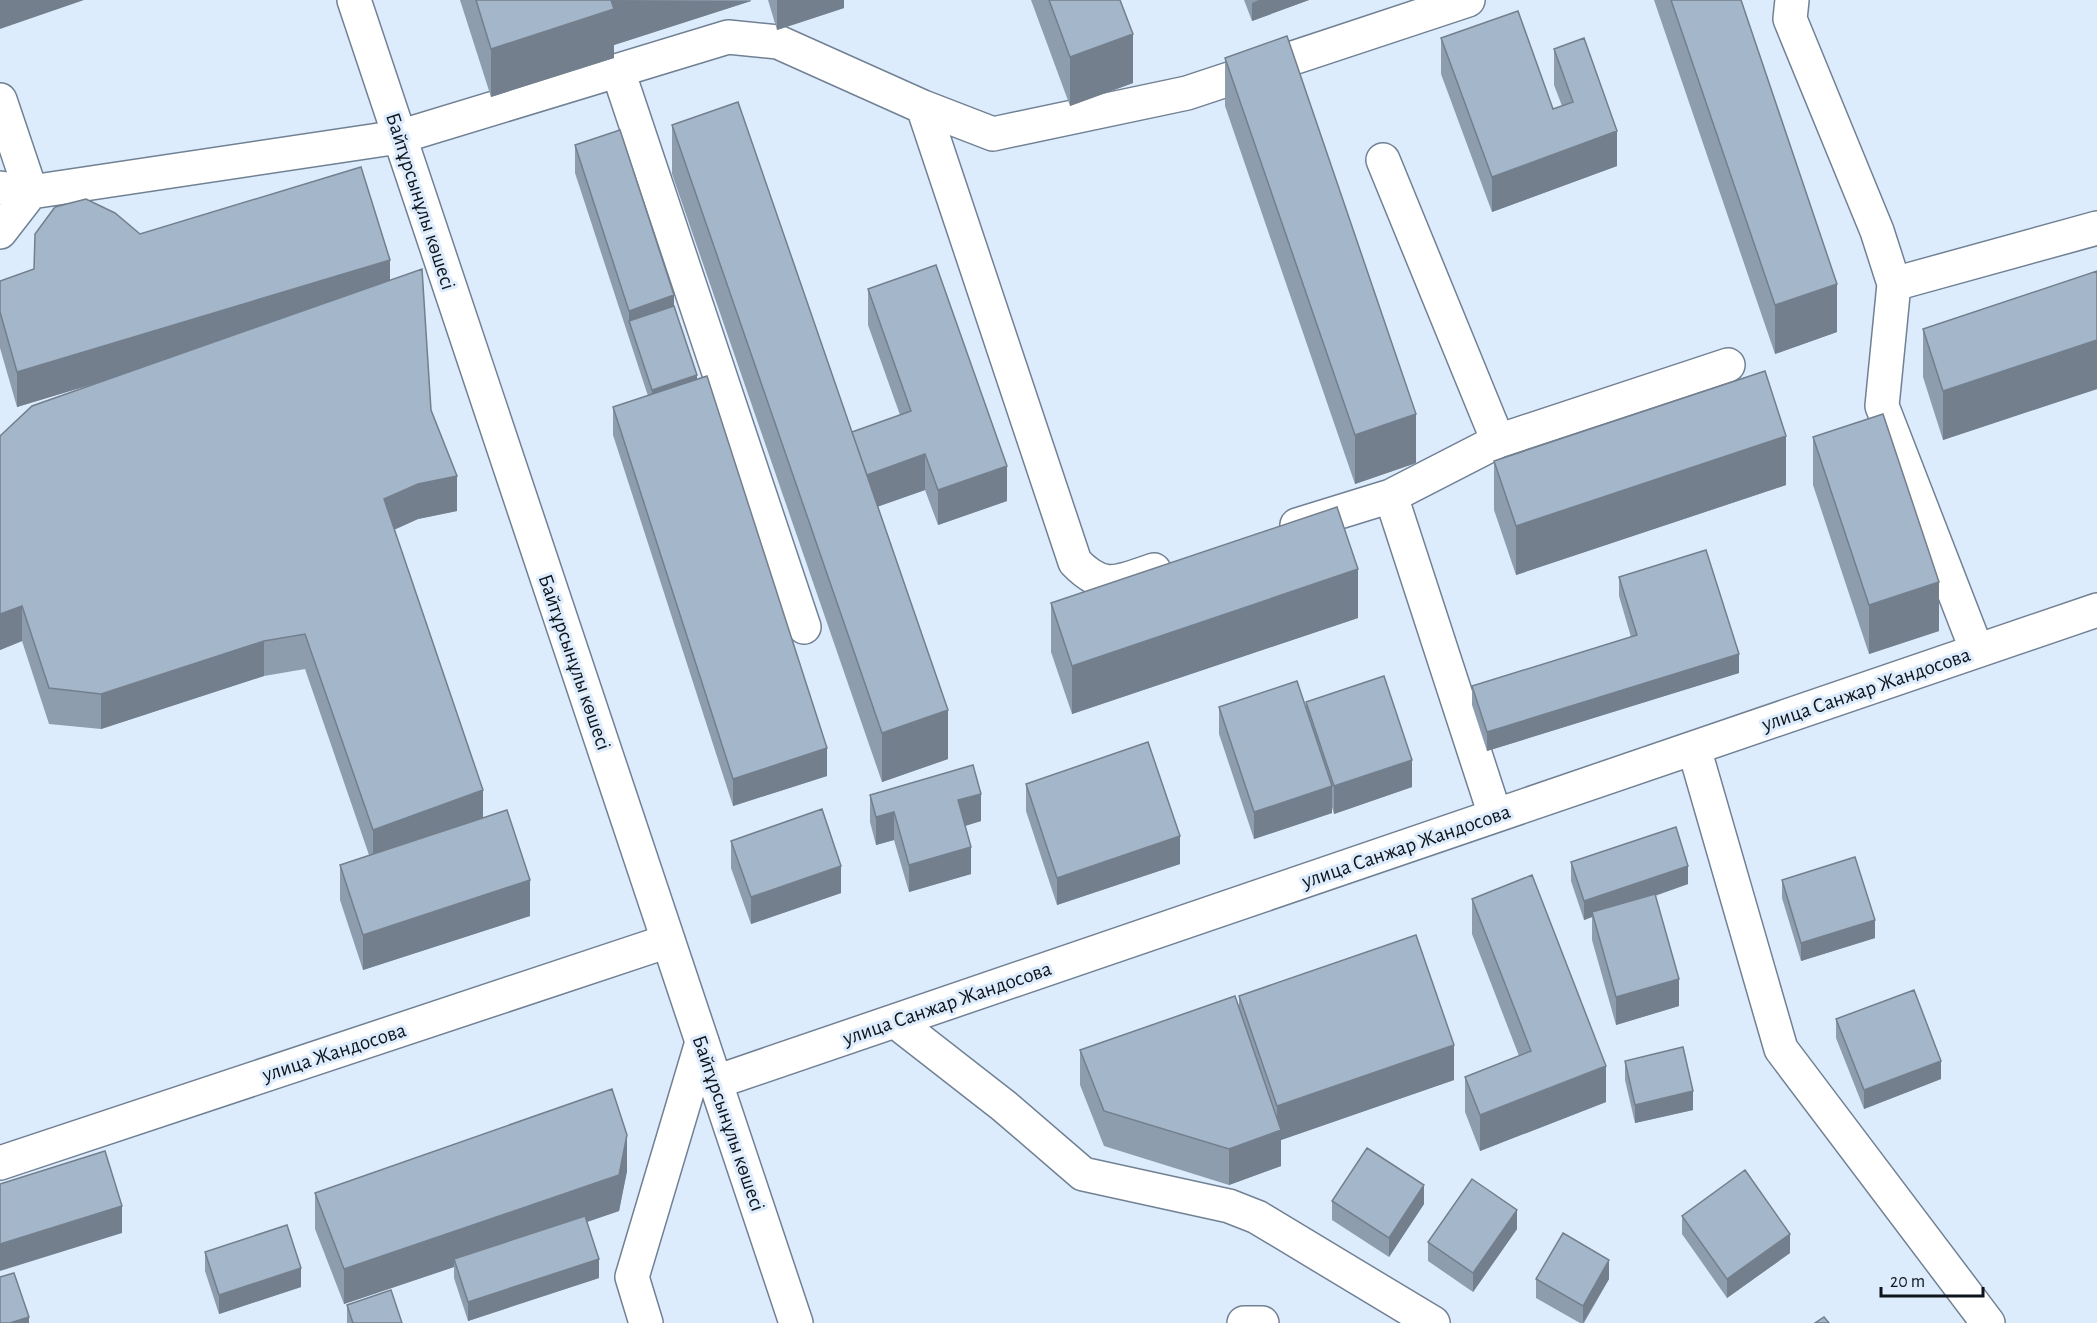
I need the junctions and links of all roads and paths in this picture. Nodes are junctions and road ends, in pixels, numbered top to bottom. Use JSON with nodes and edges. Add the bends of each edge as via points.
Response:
{"nodes":[{"id":1,"x":354,"y":0,"type":"edge"},
{"id":2,"x":1468,"y":0,"type":"edge"},
{"id":3,"x":1792,"y":0,"type":"edge"},
{"id":4,"x":618,"y":71,"type":"junction"},
{"id":5,"x":0,"y":100,"type":"edge"},
{"id":6,"x":923,"y":107,"type":"junction"},
{"id":7,"x":399,"y":138,"type":"junction"},
{"id":8,"x":1383,"y":160,"type":"dead end"},
{"id":9,"x":15,"y":190,"type":"edge"},
{"id":10,"x":2097,"y":228,"type":"edge"},
{"id":11,"x":0,"y":232,"type":"edge"},
{"id":12,"x":1894,"y":284,"type":"junction"},
{"id":13,"x":1728,"y":365,"type":"dead end"},
{"id":14,"x":1498,"y":441,"type":"junction"},
{"id":15,"x":1390,"y":496,"type":"junction"},
{"id":16,"x":1267,"y":535,"type":"edge"},
{"id":17,"x":1178,"y":563,"type":"edge"},
{"id":18,"x":2097,"y":610,"type":"edge"},
{"id":19,"x":804,"y":627,"type":"dead end"},
{"id":20,"x":1977,"y":651,"type":"junction"},
{"id":21,"x":1694,"y":748,"type":"junction"},
{"id":22,"x":1495,"y":815,"type":"junction"},
{"id":23,"x":668,"y":941,"type":"junction"},
{"id":24,"x":896,"y":1021,"type":"junction"},
{"id":25,"x":702,"y":1042,"type":"junction"},
{"id":26,"x":716,"y":1082,"type":"junction"},
{"id":27,"x":0,"y":1163,"type":"edge"},
{"id":28,"x":640,"y":1321,"type":"edge"},
{"id":29,"x":796,"y":1323,"type":"edge"},
{"id":30,"x":1244,"y":1323,"type":"edge"},
{"id":31,"x":1262,"y":1323,"type":"edge"},
{"id":32,"x":1433,"y":1323,"type":"edge"},
{"id":33,"x":1988,"y":1323,"type":"edge"}],
"edges":[{"from":1,"to":7,"type":"street","name":"Байтұрсынұлы көшесі"},
{"from":2,"to":6,"type":"street","via":[[1187,93],[993,134]]},
{"from":3,"to":12,"type":"street","via":[[1790,19]]},
{"from":4,"to":6,"type":"street","via":[[728,38],[778,42]]},
{"from":4,"to":7,"type":"street"},
{"from":4,"to":19,"type":"street"},
{"from":5,"to":9,"type":"street"},
{"from":6,"to":17,"type":"street","via":[[1075,562],[1087,574],[1110,584]]},
{"from":7,"to":9,"type":"street"},
{"from":7,"to":23,"type":"street","name":"Байтұрсынұлы көшесі"},
{"from":8,"to":14,"type":"street"},
{"from":9,"to":11,"type":"street"},
{"from":10,"to":12,"type":"street"},
{"from":12,"to":20,"type":"street","via":[[1882,406]]},
{"from":13,"to":14,"type":"street"},
{"from":14,"to":15,"type":"street"},
{"from":15,"to":16,"type":"street"},
{"from":15,"to":22,"type":"street"},
{"from":18,"to":20,"type":"street","name":"улица Санжар Жандосова"},
{"from":20,"to":21,"type":"street","name":"улица Санжар Жандосова"},
{"from":21,"to":22,"type":"street","name":"улица Санжар Жандосова"},
{"from":21,"to":33,"type":"street","via":[[1781,1049]]},
{"from":22,"to":24,"type":"street","name":"улица Санжар Жандосова"},
{"from":23,"to":25,"type":"street","name":"Байтұрсынұлы көшесі"},
{"from":23,"to":27,"type":"street","name":"улица Жандосова"},
{"from":24,"to":26,"type":"street","name":"улица Санжар Жандосова"},
{"from":24,"to":32,"type":"street","via":[[1083,1174],[1229,1206],[1257,1217]]},
{"from":25,"to":26,"type":"street","name":"Байтұрсынұлы көшесі"},
{"from":25,"to":28,"type":"street","via":[[632,1277]]},
{"from":26,"to":29,"type":"street","name":"Байтұрсынұлы көшесі"},
{"from":30,"to":31,"type":"street"}]}
